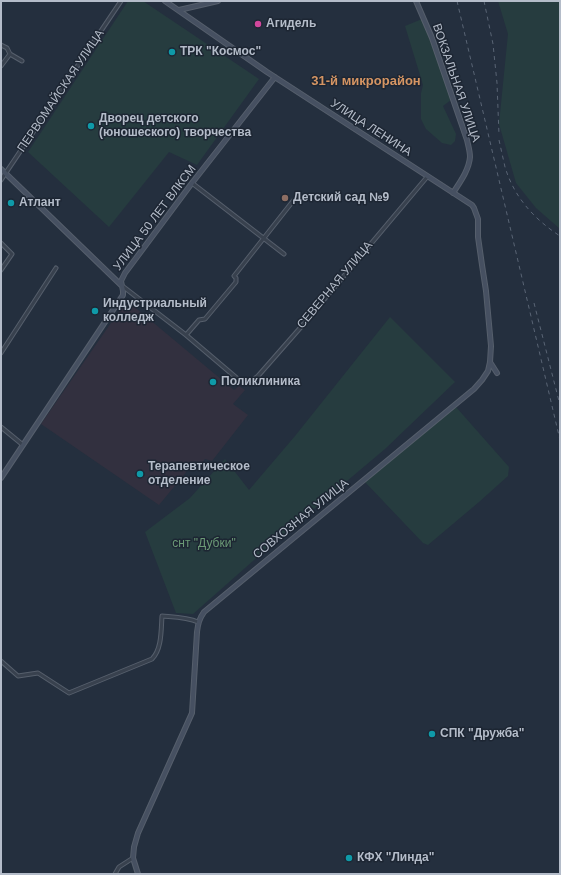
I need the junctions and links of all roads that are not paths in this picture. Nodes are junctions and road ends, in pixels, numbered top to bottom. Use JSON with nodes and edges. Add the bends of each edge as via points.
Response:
{"nodes":[{"id":1,"x":121,"y":1,"type":"edge"},
{"id":2,"x":167,"y":1,"type":"edge"},
{"id":3,"x":218,"y":1,"type":"edge"},
{"id":4,"x":416,"y":1,"type":"edge"},
{"id":5,"x":179,"y":10,"type":"junction"},
{"id":6,"x":1,"y":45,"type":"edge"},
{"id":7,"x":10,"y":54,"type":"junction"},
{"id":8,"x":22,"y":61,"type":"dead end"},
{"id":9,"x":1,"y":66,"type":"edge"},
{"id":10,"x":275,"y":77,"type":"junction"},
{"id":11,"x":1,"y":169,"type":"edge"},
{"id":12,"x":5,"y":173,"type":"junction"},
{"id":13,"x":427,"y":177,"type":"junction"},
{"id":14,"x":1,"y":180,"type":"edge"},
{"id":15,"x":192,"y":183,"type":"junction"},
{"id":16,"x":453,"y":193,"type":"junction"},
{"id":17,"x":292,"y":201,"type":"dead end"},
{"id":18,"x":469,"y":203,"type":"joint"},
{"id":19,"x":264,"y":238,"type":"junction"},
{"id":20,"x":1,"y":243,"type":"edge"},
{"id":21,"x":284,"y":254,"type":"dead end"},
{"id":22,"x":56,"y":268,"type":"dead end"},
{"id":23,"x":1,"y":270,"type":"edge"},
{"id":24,"x":122,"y":285,"type":"junction"},
{"id":25,"x":186,"y":335,"type":"junction"},
{"id":26,"x":1,"y":353,"type":"edge"},
{"id":27,"x":490,"y":362,"type":"junction"},
{"id":28,"x":497,"y":373,"type":"dead end"},
{"id":29,"x":1,"y":427,"type":"edge"},
{"id":30,"x":23,"y":445,"type":"junction"},
{"id":31,"x":1,"y":478,"type":"edge"},
{"id":32,"x":198,"y":622,"type":"junction"},
{"id":33,"x":1,"y":661,"type":"edge"},
{"id":34,"x":133,"y":858,"type":"junction"},
{"id":35,"x":115,"y":874,"type":"edge"},
{"id":36,"x":138,"y":874,"type":"edge"}],
"edges":[{"from":1,"to":12,"type":"street","name":"ПЕРВОМАЙСКАЯ УЛИЦА"},
{"from":2,"to":5,"type":"street","name":"УЛИЦА ЛЕНИНА"},
{"from":3,"to":5,"type":"street"},
{"from":4,"to":16,"type":"street","name":"ВОКЗАЛЬНАЯ УЛИЦА","via":[[432,38],[468,140],[468,164]]},
{"from":5,"to":10,"type":"street","name":"УЛИЦА ЛЕНИНА"},
{"from":6,"to":7,"type":"street","via":[[7,48]]},
{"from":7,"to":8,"type":"street"},
{"from":7,"to":9,"type":"street"},
{"from":10,"to":13,"type":"street","name":"УЛИЦА ЛЕНИНА"},
{"from":10,"to":15,"type":"street","name":"УЛИЦА 50 ЛЕТ ВЛКСМ"},
{"from":11,"to":12,"type":"street"},
{"from":12,"to":14,"type":"street","name":"ПЕРВОМАЙСКАЯ УЛИЦА"},
{"from":12,"to":24,"type":"street"},
{"from":13,"to":16,"type":"street","name":"УЛИЦА ЛЕНИНА"},
{"from":13,"to":25,"type":"street","name":"СЕВЕРНАЯ УЛИЦА","via":[[301,327],[249,383],[239,380]]},
{"from":15,"to":19,"type":"street"},
{"from":15,"to":24,"type":"street","name":"УЛИЦА 50 ЛЕТ ВЛКСМ","via":[[125,272],[120,281]]},
{"from":16,"to":18,"type":"street","name":"УЛИЦА ЛЕНИНА"},
{"from":17,"to":19,"type":"street"},
{"from":18,"to":27,"type":"street","name":"СОВХОЗНАЯ УЛИЦА","via":[[478,219],[478,238],[490,331]]},
{"from":19,"to":21,"type":"street"},
{"from":19,"to":25,"type":"street","via":[[234,276],[236,282],[205,319],[199,320]]},
{"from":20,"to":23,"type":"street","via":[[12,254]]},
{"from":22,"to":26,"type":"street"},
{"from":24,"to":25,"type":"street"},
{"from":24,"to":30,"type":"street","name":"УЛИЦА 50 ЛЕТ ВЛКСМ","via":[[123,295]]},
{"from":27,"to":28,"type":"street"},
{"from":27,"to":32,"type":"street","name":"СОВХОЗНАЯ УЛИЦА","via":[[485,376],[474,389],[210,608]]},
{"from":29,"to":30,"type":"street"},
{"from":30,"to":31,"type":"street","name":"УЛИЦА 50 ЛЕТ ВЛКСМ"},
{"from":32,"to":33,"type":"street","via":[[162,616],[160,642],[152,659],[69,693],[38,673],[18,676]]},
{"from":32,"to":34,"type":"street","via":[[192,714],[138,833]]},
{"from":34,"to":35,"type":"street","via":[[119,867]]},
{"from":34,"to":36,"type":"street"}]}
